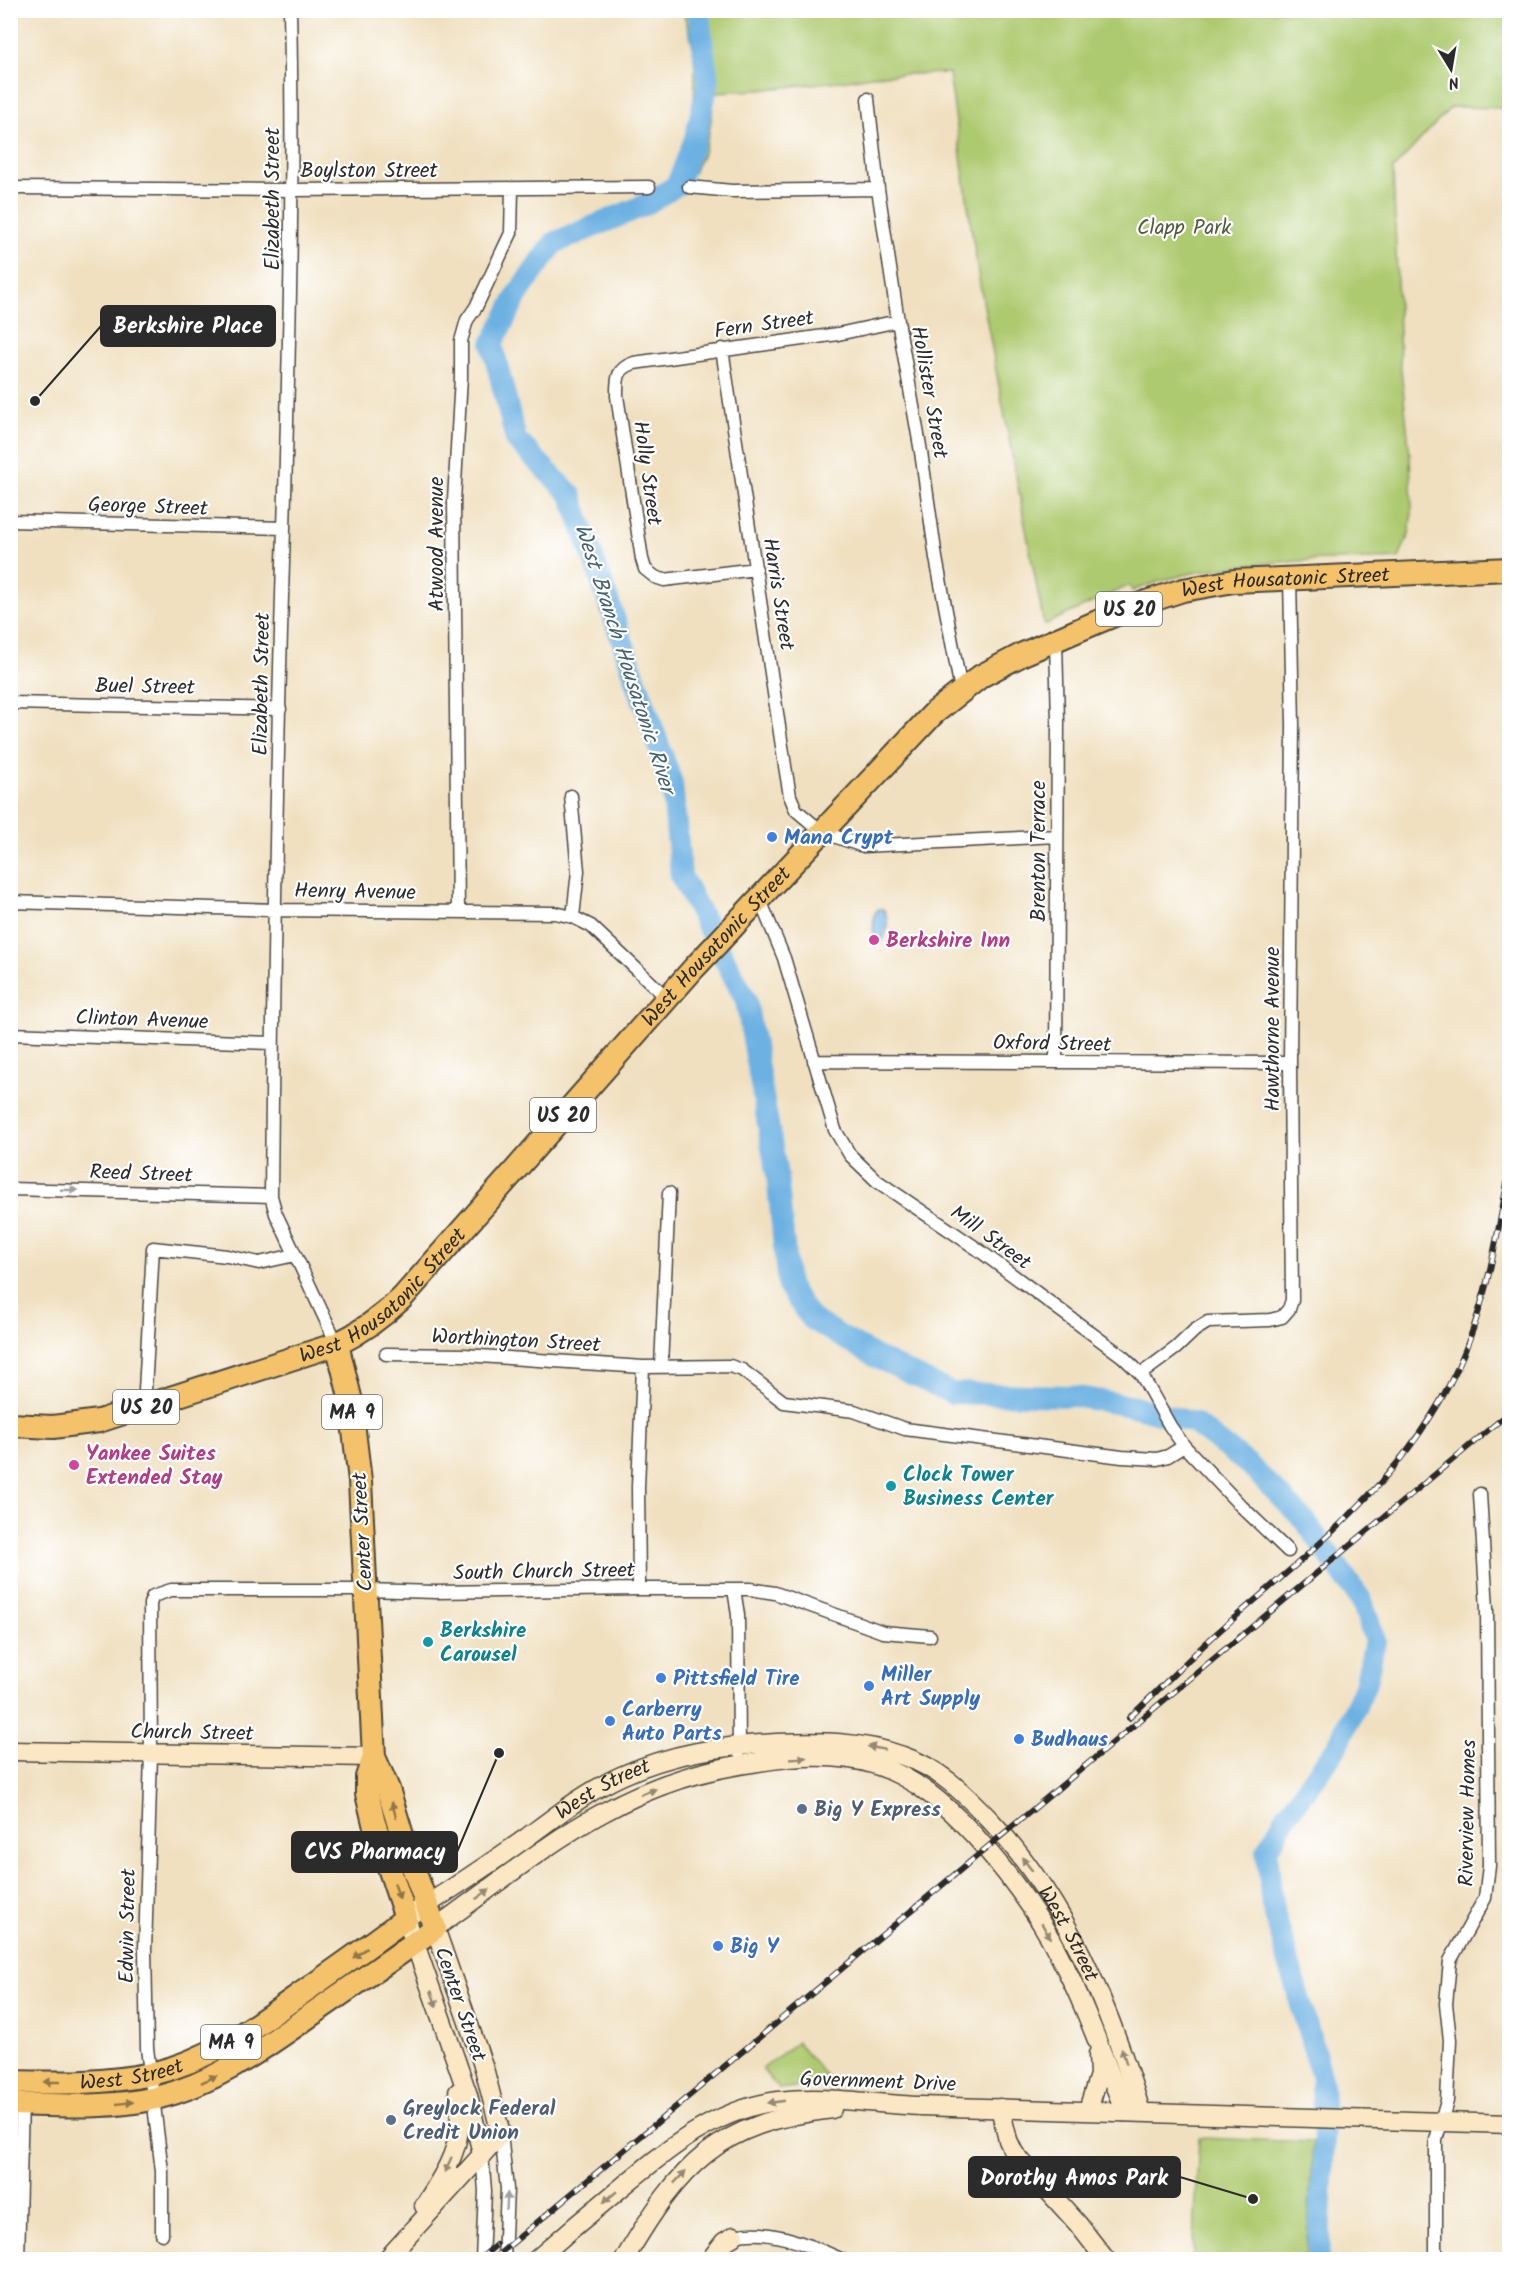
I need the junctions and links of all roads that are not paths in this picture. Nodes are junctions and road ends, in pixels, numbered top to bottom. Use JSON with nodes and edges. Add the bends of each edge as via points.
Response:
{"nodes":[{"id":1,"x":290,"y":10,"type":"edge"},
{"id":2,"x":868,"y":99,"type":"dead end"},
{"id":3,"x":649,"y":187,"type":"dead end"},
{"id":4,"x":689,"y":187,"type":"dead end"},
{"id":5,"x":10,"y":188,"type":"edge"},
{"id":6,"x":512,"y":189,"type":"junction"},
{"id":7,"x":878,"y":189,"type":"junction"},
{"id":8,"x":293,"y":190,"type":"junction"},
{"id":9,"x":898,"y":321,"type":"junction"},
{"id":10,"x":722,"y":350,"type":"junction"},
{"id":11,"x":634,"y":363,"type":"joint"},
{"id":12,"x":10,"y":521,"type":"edge"},
{"id":13,"x":284,"y":528,"type":"junction"},
{"id":14,"x":756,"y":569,"type":"junction"},
{"id":15,"x":1509,"y":569,"type":"edge"},
{"id":16,"x":1290,"y":578,"type":"junction"},
{"id":17,"x":1056,"y":641,"type":"junction"},
{"id":18,"x":961,"y":690,"type":"junction"},
{"id":19,"x":10,"y":703,"type":"edge"},
{"id":20,"x":279,"y":709,"type":"junction"},
{"id":21,"x":571,"y":796,"type":"dead end"},
{"id":22,"x":822,"y":831,"type":"junction"},
{"id":23,"x":1057,"y":836,"type":"junction"},
{"id":24,"x":10,"y":902,"type":"edge"},
{"id":25,"x":754,"y":906,"type":"junction"},
{"id":26,"x":276,"y":910,"type":"junction"},
{"id":27,"x":458,"y":912,"type":"junction"},
{"id":28,"x":573,"y":917,"type":"junction"},
{"id":29,"x":667,"y":998,"type":"junction"},
{"id":30,"x":10,"y":1035,"type":"edge"},
{"id":31,"x":272,"y":1042,"type":"junction"},
{"id":32,"x":814,"y":1061,"type":"junction"},
{"id":33,"x":1056,"y":1062,"type":"junction"},
{"id":34,"x":1290,"y":1063,"type":"junction"},
{"id":35,"x":10,"y":1189,"type":"edge"},
{"id":36,"x":669,"y":1193,"type":"dead end"},
{"id":37,"x":271,"y":1196,"type":"junction"},
{"id":38,"x":295,"y":1255,"type":"junction"},
{"id":39,"x":337,"y":1344,"type":"junction"},
{"id":40,"x":386,"y":1353,"type":"dead end"},
{"id":41,"x":661,"y":1366,"type":"junction"},
{"id":42,"x":643,"y":1367,"type":"junction"},
{"id":43,"x":1141,"y":1374,"type":"junction"},
{"id":44,"x":144,"y":1408,"type":"junction"},
{"id":45,"x":10,"y":1425,"type":"edge"},
{"id":46,"x":1184,"y":1446,"type":"junction"},
{"id":47,"x":1480,"y":1494,"type":"dead end"},
{"id":48,"x":1288,"y":1551,"type":"dead end"},
{"id":49,"x":639,"y":1589,"type":"junction"},
{"id":50,"x":734,"y":1589,"type":"junction"},
{"id":51,"x":365,"y":1590,"type":"junction"},
{"id":52,"x":153,"y":1596,"type":"joint"},
{"id":53,"x":930,"y":1636,"type":"dead end"},
{"id":54,"x":739,"y":1745,"type":"junction"},
{"id":55,"x":10,"y":1751,"type":"edge"},
{"id":56,"x":151,"y":1754,"type":"junction"},
{"id":57,"x":374,"y":1757,"type":"junction"},
{"id":58,"x":740,"y":1764,"type":"junction"},
{"id":59,"x":427,"y":1905,"type":"junction"},
{"id":60,"x":406,"y":1918,"type":"junction"},
{"id":61,"x":435,"y":1928,"type":"junction"},
{"id":62,"x":415,"y":1943,"type":"junction"},
{"id":63,"x":1094,"y":2034,"type":"junction"},
{"id":64,"x":457,"y":2067,"type":"junction"},
{"id":65,"x":151,"y":2074,"type":"junction"},
{"id":66,"x":17,"y":2093,"type":"edge"},
{"id":67,"x":154,"y":2098,"type":"junction"},
{"id":68,"x":897,"y":2105,"type":"junction"},
{"id":69,"x":1000,"y":2108,"type":"junction"},
{"id":70,"x":1088,"y":2110,"type":"junction"},
{"id":71,"x":1133,"y":2112,"type":"junction"},
{"id":72,"x":1441,"y":2122,"type":"junction"},
{"id":73,"x":1509,"y":2124,"type":"edge"},
{"id":74,"x":501,"y":2134,"type":"junction"},
{"id":75,"x":482,"y":2154,"type":"junction"},
{"id":76,"x":408,"y":2233,"type":"junction"},
{"id":77,"x":162,"y":2234,"type":"dead end"},
{"id":78,"x":734,"y":2236,"type":"joint"},
{"id":79,"x":828,"y":2256,"type":"edge"},
{"id":80,"x":18,"y":2259,"type":"edge"},
{"id":81,"x":386,"y":2259,"type":"edge"},
{"id":82,"x":482,"y":2259,"type":"edge"},
{"id":83,"x":504,"y":2259,"type":"edge"},
{"id":84,"x":536,"y":2259,"type":"edge"},
{"id":85,"x":624,"y":2259,"type":"edge"},
{"id":86,"x":710,"y":2259,"type":"edge"},
{"id":87,"x":843,"y":2259,"type":"edge"},
{"id":88,"x":1106,"y":2259,"type":"edge"},
{"id":89,"x":1436,"y":2259,"type":"edge"}],
"edges":[{"from":1,"to":8,"type":"street","name":"Elizabeth Street"},
{"from":2,"to":7,"type":"street","name":"Hollister Street"},
{"from":3,"to":6,"type":"street","name":"Boylston Street"},
{"from":4,"to":7,"type":"street","via":[[732,191]]},
{"from":5,"to":8,"type":"street","name":"Boylston Street"},
{"from":6,"to":8,"type":"street","name":"Boylston Street"},
{"from":6,"to":27,"type":"street","name":"Atwood Avenue","via":[[511,233],[467,320],[461,341],[454,501]]},
{"from":7,"to":9,"type":"street","name":"Hollister Street"},
{"from":8,"to":13,"type":"street","name":"Elizabeth Street"},
{"from":9,"to":10,"type":"street","name":"Fern Street","via":[[838,334]]},
{"from":9,"to":18,"type":"street","name":"Hollister Street"},
{"from":10,"to":11,"type":"street","name":"Fern Street"},
{"from":10,"to":14,"type":"street","name":"Harris Street"},
{"from":11,"to":14,"type":"street","name":"Holly Street","via":[[625,366],[617,382],[645,569],[655,577],[670,579]]},
{"from":12,"to":13,"type":"street","name":"George Street"},
{"from":13,"to":20,"type":"street","name":"Elizabeth Street"},
{"from":14,"to":22,"type":"street","name":"Harris Street","via":[[790,796],[796,810]]},
{"from":15,"to":16,"type":"highway","name":"West Housatonic Street","number":"US 20"},
{"from":16,"to":17,"type":"highway","name":"West Housatonic Street","number":"US 20","via":[[1234,581],[1183,590]]},
{"from":16,"to":34,"type":"street","name":"Hawthorne Avenue"},
{"from":17,"to":18,"type":"highway","name":"West Housatonic Street","number":"US 20","via":[[999,666]]},
{"from":17,"to":23,"type":"street","name":"Brenton Terrace"},
{"from":18,"to":22,"type":"highway","name":"West Housatonic Street","number":"US 20","via":[[934,713]]},
{"from":19,"to":20,"type":"street","name":"Buel Street"},
{"from":20,"to":26,"type":"street","name":"Elizabeth Street"},
{"from":21,"to":28,"type":"street","via":[[578,871]]},
{"from":22,"to":23,"type":"street","name":"Harris Street","via":[[863,846]]},
{"from":22,"to":25,"type":"highway","name":"West Housatonic Street","number":"US 20"},
{"from":23,"to":33,"type":"street","name":"Brenton Terrace"},
{"from":24,"to":26,"type":"street","name":"Henry Avenue"},
{"from":25,"to":29,"type":"highway","name":"West Housatonic Street","number":"US 20"},
{"from":25,"to":32,"type":"street","name":"Mill Street","via":[[784,958]]},
{"from":26,"to":27,"type":"street","name":"Henry Avenue"},
{"from":26,"to":31,"type":"street","name":"Elizabeth Street"},
{"from":27,"to":28,"type":"street","name":"Henry Avenue","via":[[555,913]]},
{"from":28,"to":29,"type":"street","name":"Henry Avenue","via":[[591,926]]},
{"from":29,"to":39,"type":"highway","name":"West Housatonic Street","number":"US 20","via":[[402,1298],[357,1335]]},
{"from":30,"to":31,"type":"street","name":"Clinton Avenue"},
{"from":31,"to":37,"type":"street","name":"Elizabeth Street"},
{"from":32,"to":33,"type":"street","name":"Oxford Street"},
{"from":32,"to":43,"type":"street","name":"Mill Street","via":[[841,1142],[877,1181],[976,1248]]},
{"from":33,"to":34,"type":"street","name":"Oxford Street"},
{"from":34,"to":43,"type":"street","name":"Hawthorne Avenue","via":[[1289,1309],[1282,1317],[1270,1320],[1208,1322]]},
{"from":35,"to":37,"type":"street","name":"Reed Street","one_way":true},
{"from":36,"to":41,"type":"street"},
{"from":37,"to":38,"type":"street","name":"Elizabeth Street"},
{"from":38,"to":39,"type":"street","name":"Elizabeth Street"},
{"from":38,"to":44,"type":"street","via":[[259,1263],[153,1248]]},
{"from":39,"to":44,"type":"highway","name":"West Housatonic Street","number":"US 20"},
{"from":39,"to":51,"type":"highway","name":"Center Street","number":"MA 9","via":[[354,1427]]},
{"from":40,"to":42,"type":"street","name":"Worthington Street"},
{"from":41,"to":42,"type":"street","name":"Worthington Street"},
{"from":41,"to":46,"type":"street","name":"Worthington Street","via":[[730,1366],[742,1370],[784,1402],[854,1411],[905,1430],[937,1435],[1157,1459]]},
{"from":42,"to":49,"type":"street"},
{"from":43,"to":46,"type":"street","name":"Mill Street"},
{"from":44,"to":45,"type":"highway","name":"West Housatonic Street","number":"US 20","via":[[99,1421],[53,1427]]},
{"from":46,"to":48,"type":"street","name":"Mill Street"},
{"from":47,"to":72,"type":"street","name":"Riverview Homes","via":[[1487,1609],[1489,1866],[1485,1898],[1450,1961],[1446,2004],[1450,2040],[1447,2101]]},
{"from":49,"to":50,"type":"street","name":"South Church Street"},
{"from":49,"to":51,"type":"street","name":"South Church Street"},
{"from":50,"to":53,"type":"street","name":"South Church Street","via":[[775,1593],[883,1632]]},
{"from":50,"to":54,"type":"street","via":[[738,1615]]},
{"from":51,"to":52,"type":"street","name":"South Church Street","via":[[171,1590]]},
{"from":51,"to":57,"type":"highway","name":"Center Street","number":"MA 9"},
{"from":52,"to":56,"type":"street","name":"Edwin Street","via":[[149,1659]]},
{"from":54,"to":58,"type":"street"},
{"from":54,"to":59,"type":"street","name":"West Street","via":[[663,1760],[601,1786]]},
{"from":71,"to":54,"type":"street","name":"West Street","one_way":true,"via":[[1122,2049],[1107,2008],[1062,1916],[1009,1840],[964,1793],[924,1765],[885,1750],[831,1742]]},
{"from":55,"to":56,"type":"street","name":"Church Street"},
{"from":56,"to":57,"type":"street","name":"Church Street"},
{"from":56,"to":65,"type":"street","name":"Edwin Street","via":[[145,1950]]},
{"from":59,"to":57,"type":"highway","name":"Center Street","number":"MA 9","one_way":true},
{"from":57,"to":60,"type":"highway","name":"Center Street","number":"MA 9","one_way":true,"via":[[367,1777],[367,1794]]},
{"from":61,"to":58,"type":"street","name":"West Street","one_way":true,"via":[[604,1812],[668,1784]]},
{"from":58,"to":63,"type":"street","name":"West Street","one_way":true,"via":[[792,1758],[844,1759],[894,1772],[927,1791],[997,1860],[1028,1902],[1060,1956]]},
{"from":59,"to":60,"type":"street","name":"West Street"},
{"from":59,"to":61,"type":"highway","name":"Center Street","number":"MA 9"},
{"from":60,"to":62,"type":"street","name":"Center Street"},
{"from":60,"to":65,"type":"highway","name":"West Street","number":"MA 9","one_way":true,"via":[[226,2044],[202,2057]]},
{"from":61,"to":62,"type":"highway","name":"West Street","number":"MA 9"},
{"from":61,"to":74,"type":"street","name":"Center Street","via":[[484,2068]]},
{"from":62,"to":64,"type":"street","name":"Center Street","one_way":true},
{"from":67,"to":62,"type":"highway","name":"West Street","number":"MA 9","one_way":true,"via":[[202,2083],[238,2065]]},
{"from":63,"to":70,"type":"street","name":"West Street","via":[[1099,2075]]},
{"from":63,"to":71,"type":"street","name":"West Street"},
{"from":64,"to":75,"type":"street","name":"Center Street"},
{"from":64,"to":76,"type":"street","one_way":true,"via":[[460,2119],[455,2148]]},
{"from":65,"to":66,"type":"highway","name":"West Street","number":"MA 9","one_way":true},
{"from":65,"to":67,"type":"street","name":"Edwin Street"},
{"from":66,"to":67,"type":"highway","name":"West Street","number":"MA 9","one_way":true,"via":[[95,2106]]},
{"from":66,"to":80,"type":"street"},
{"from":67,"to":77,"type":"street","name":"Edwin Street","via":[[162,2171]]},
{"from":68,"to":69,"type":"street","name":"Government Drive"},
{"from":68,"to":84,"type":"street","name":"Government Drive","one_way":true,"via":[[803,2099],[756,2106],[724,2117],[688,2135]]},
{"from":85,"to":68,"type":"street","one_way":true,"via":[[673,2184],[726,2139],[763,2122],[794,2114]]},
{"from":69,"to":70,"type":"street","name":"Government Drive"},
{"from":69,"to":88,"type":"street","via":[[1014,2153]]},
{"from":70,"to":71,"type":"street","name":"Government Drive"},
{"from":71,"to":72,"type":"street"},
{"from":72,"to":73,"type":"street"},
{"from":72,"to":89,"type":"street","name":"Riverview Homes","via":[[1436,2143]]},
{"from":74,"to":75,"type":"street"},
{"from":83,"to":74,"type":"street","name":"Center Street","one_way":true,"via":[[507,2188]]},
{"from":75,"to":76,"type":"street"},
{"from":75,"to":82,"type":"street","name":"Center Street"},
{"from":76,"to":81,"type":"street"},
{"from":78,"to":79,"type":"street","via":[[756,2233],[805,2244]]},
{"from":78,"to":86,"type":"street"},
{"from":79,"to":87,"type":"street"}]}
